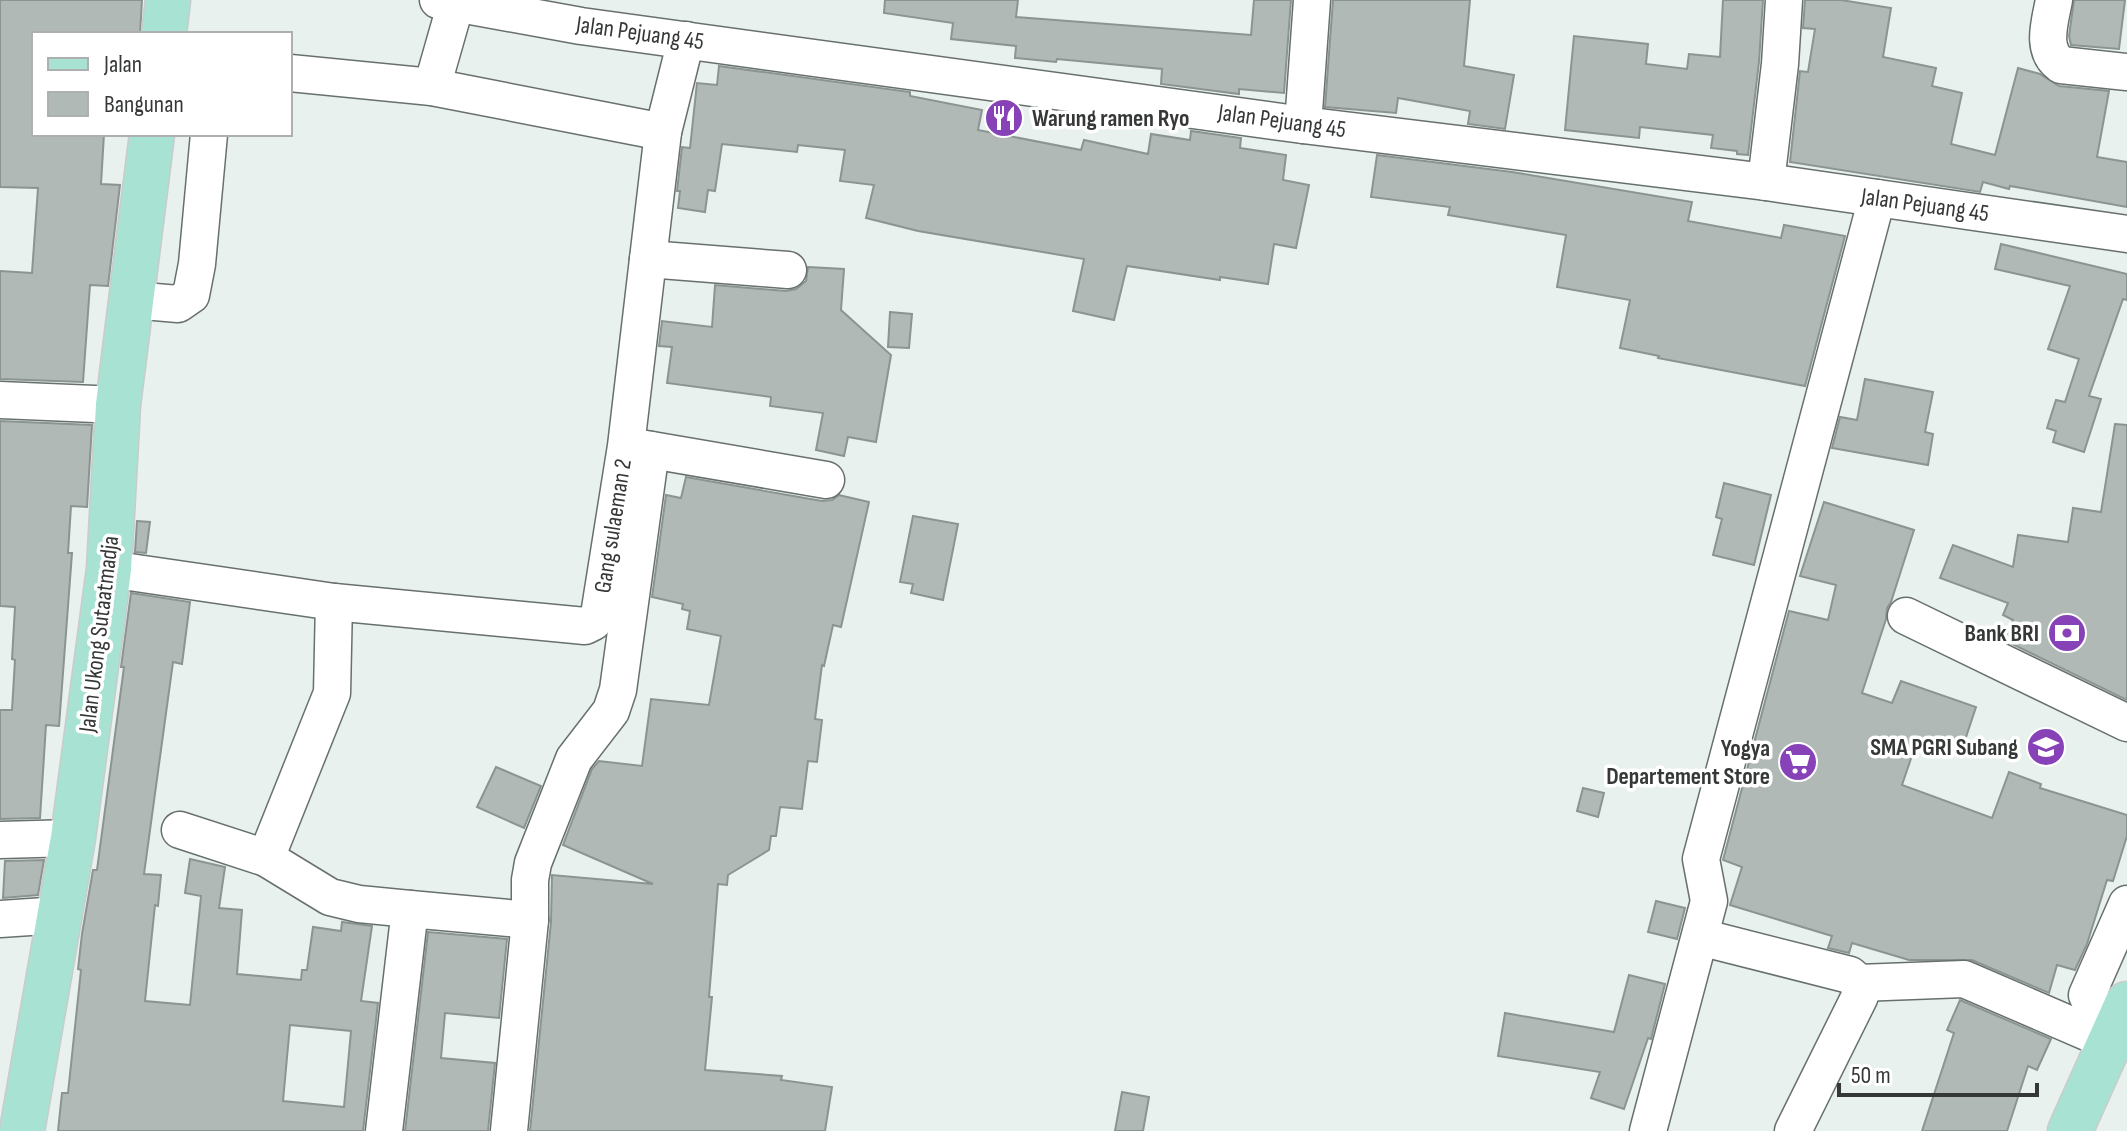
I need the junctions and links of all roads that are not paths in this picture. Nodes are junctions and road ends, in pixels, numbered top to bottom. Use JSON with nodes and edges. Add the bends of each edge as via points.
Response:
{"nodes":[{"id":1,"x":168,"y":0,"type":"edge"},
{"id":2,"x":1312,"y":0,"type":"edge"},
{"id":3,"x":1784,"y":0,"type":"edge"},
{"id":4,"x":2054,"y":0,"type":"edge"},
{"id":5,"x":447,"y":1,"type":"edge"},
{"id":6,"x":164,"y":32,"type":"edge"},
{"id":7,"x":686,"y":40,"type":"junction"},
{"id":8,"x":2127,"y":72,"type":"edge"},
{"id":9,"x":292,"y":73,"type":"edge"},
{"id":10,"x":432,"y":87,"type":"junction"},
{"id":11,"x":1303,"y":125,"type":"junction"},
{"id":12,"x":663,"y":132,"type":"junction"},
{"id":13,"x":152,"y":136,"type":"edge"},
{"id":14,"x":209,"y":136,"type":"edge"},
{"id":15,"x":1766,"y":182,"type":"junction"},
{"id":16,"x":1877,"y":198,"type":"junction"},
{"id":17,"x":2127,"y":234,"type":"edge"},
{"id":18,"x":648,"y":259,"type":"junction"},
{"id":19,"x":788,"y":270,"type":"dead end"},
{"id":20,"x":132,"y":300,"type":"junction"},
{"id":21,"x":0,"y":400,"type":"edge"},
{"id":22,"x":118,"y":405,"type":"junction"},
{"id":23,"x":639,"y":448,"type":"junction"},
{"id":24,"x":826,"y":480,"type":"dead end"},
{"id":25,"x":109,"y":569,"type":"junction"},
{"id":26,"x":334,"y":602,"type":"junction"},
{"id":27,"x":1906,"y":616,"type":"dead end"},
{"id":28,"x":2127,"y":723,"type":"edge"},
{"id":29,"x":180,"y":830,"type":"dead end"},
{"id":30,"x":73,"y":838,"type":"junction"},
{"id":31,"x":0,"y":840,"type":"edge"},
{"id":32,"x":266,"y":858,"type":"junction"},
{"id":33,"x":2127,"y":904,"type":"edge"},
{"id":34,"x":410,"y":909,"type":"junction"},
{"id":35,"x":60,"y":915,"type":"junction"},
{"id":36,"x":0,"y":919,"type":"edge"},
{"id":37,"x":530,"y":920,"type":"junction"},
{"id":38,"x":1700,"y":937,"type":"junction"},
{"id":39,"x":1859,"y":983,"type":"junction"},
{"id":40,"x":2119,"y":1023,"type":"edge"},
{"id":41,"x":22,"y":1131,"type":"edge"},
{"id":42,"x":384,"y":1131,"type":"edge"},
{"id":43,"x":509,"y":1131,"type":"edge"},
{"id":44,"x":1648,"y":1131,"type":"edge"},
{"id":45,"x":1793,"y":1131,"type":"edge"},
{"id":46,"x":2070,"y":1131,"type":"edge"}],
"edges":[{"from":1,"to":6,"type":"main road"},
{"from":2,"to":11,"type":"street"},
{"from":3,"to":15,"type":"street"},
{"from":4,"to":8,"type":"street","via":[[2047,42],[2052,59],[2061,65]]},
{"from":5,"to":7,"type":"street","name":"Jalan Pejuang 45"},
{"from":5,"to":10,"type":"street"},
{"from":7,"to":11,"type":"street","name":"Jalan Pejuang 45"},
{"from":7,"to":12,"type":"street","name":"Gang sulaeman 2"},
{"from":9,"to":10,"type":"street"},
{"from":10,"to":12,"type":"street"},
{"from":11,"to":15,"type":"street","name":"Jalan Pejuang 45"},
{"from":12,"to":18,"type":"street","name":"Gang sulaeman 2"},
{"from":13,"to":20,"type":"main road","name":"Jalan Ukong Sutaatmadja"},
{"from":14,"to":20,"type":"street","via":[[191,295],[178,304]]},
{"from":15,"to":16,"type":"street","name":"Jalan Pejuang 45"},
{"from":16,"to":17,"type":"street","name":"Jalan Pejuang 45"},
{"from":16,"to":38,"type":"street","via":[[1701,859],[1709,901]]},
{"from":18,"to":19,"type":"street"},
{"from":18,"to":23,"type":"street","name":"Gang sulaeman 2"},
{"from":20,"to":22,"type":"main road","name":"Jalan Ukong Sutaatmadja"},
{"from":21,"to":22,"type":"street"},
{"from":22,"to":25,"type":"main road","name":"Jalan Ukong Sutaatmadja"},
{"from":23,"to":24,"type":"street"},
{"from":23,"to":26,"type":"street","name":"Gang sulaeman 2","via":[[599,615],[593,622],[585,626]]},
{"from":23,"to":37,"type":"street","via":[[618,690],[611,711],[574,759],[536,855]]},
{"from":25,"to":26,"type":"street","name":"Gang sulaeman 2"},
{"from":25,"to":30,"type":"main road","name":"Jalan Ukong Sutaatmadja"},
{"from":26,"to":32,"type":"street","via":[[332,693]]},
{"from":27,"to":28,"type":"street"},
{"from":29,"to":32,"type":"street"},
{"from":30,"to":31,"type":"street"},
{"from":30,"to":35,"type":"main road","name":"Jalan Ukong Sutaatmadja"},
{"from":32,"to":34,"type":"street","via":[[330,897]]},
{"from":33,"to":40,"type":"street","via":[[2087,995]]},
{"from":34,"to":37,"type":"street"},
{"from":34,"to":42,"type":"street"},
{"from":35,"to":36,"type":"street"},
{"from":35,"to":41,"type":"main road","name":"Jalan Ukong Sutaatmadja"},
{"from":37,"to":43,"type":"street"},
{"from":38,"to":39,"type":"street","via":[[1850,975]]},
{"from":38,"to":44,"type":"street"},
{"from":39,"to":40,"type":"street","via":[[1964,979]]},
{"from":39,"to":45,"type":"street","via":[[1860,996]]},
{"from":40,"to":46,"type":"main road"}]}
